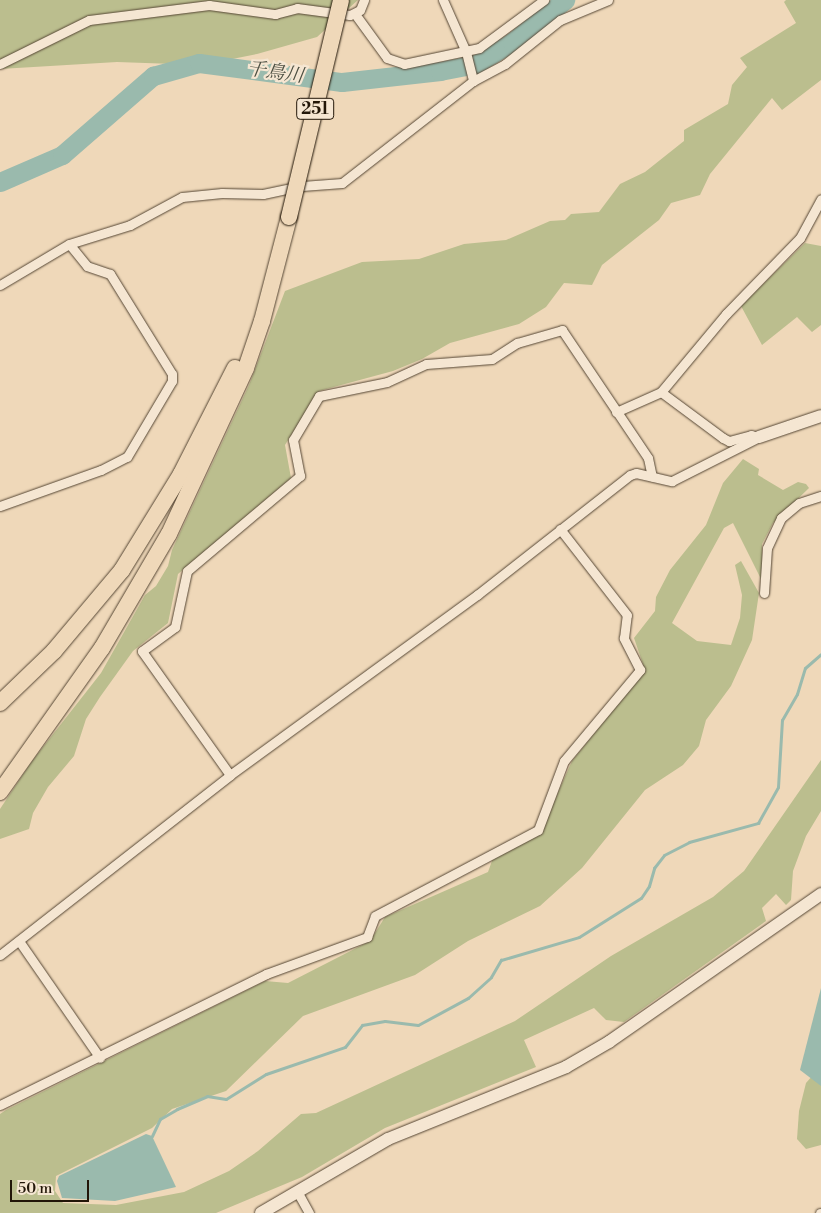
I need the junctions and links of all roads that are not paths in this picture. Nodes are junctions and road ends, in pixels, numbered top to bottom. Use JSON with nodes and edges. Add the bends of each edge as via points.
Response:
{"nodes":[{"id":1,"x":341,"y":0,"type":"edge"},
{"id":2,"x":364,"y":0,"type":"edge"},
{"id":3,"x":443,"y":0,"type":"edge"},
{"id":4,"x":544,"y":0,"type":"edge"},
{"id":5,"x":608,"y":0,"type":"edge"},
{"id":6,"x":355,"y":14,"type":"junction"},
{"id":7,"x":467,"y":54,"type":"junction"},
{"id":8,"x":0,"y":64,"type":"edge"},
{"id":9,"x":473,"y":78,"type":"junction"},
{"id":10,"x":821,"y":199,"type":"edge"},
{"id":11,"x":69,"y":244,"type":"junction"},
{"id":12,"x":276,"y":267,"type":"junction"},
{"id":13,"x":0,"y":286,"type":"edge"},
{"id":14,"x":662,"y":392,"type":"junction"},
{"id":15,"x":616,"y":412,"type":"junction"},
{"id":16,"x":821,"y":416,"type":"edge"},
{"id":17,"x":759,"y":437,"type":"junction"},
{"id":18,"x":652,"y":477,"type":"junction"},
{"id":19,"x":821,"y":496,"type":"edge"},
{"id":20,"x":0,"y":506,"type":"edge"},
{"id":21,"x":560,"y":529,"type":"junction"},
{"id":22,"x":764,"y":593,"type":"dead end"},
{"id":23,"x":0,"y":702,"type":"edge"},
{"id":24,"x":230,"y":775,"type":"junction"},
{"id":25,"x":0,"y":792,"type":"edge"},
{"id":26,"x":821,"y":894,"type":"edge"},
{"id":27,"x":19,"y":940,"type":"junction"},
{"id":28,"x":0,"y":955,"type":"edge"},
{"id":29,"x":100,"y":1058,"type":"junction"},
{"id":30,"x":0,"y":1105,"type":"edge"},
{"id":31,"x":298,"y":1193,"type":"junction"},
{"id":32,"x":261,"y":1213,"type":"edge"},
{"id":33,"x":309,"y":1213,"type":"edge"}],
"edges":[{"from":1,"to":12,"type":"highway","number":"251","bridge":true},
{"from":2,"to":6,"type":"street"},
{"from":3,"to":7,"type":"street"},
{"from":4,"to":7,"type":"street","via":[[492,40]]},
{"from":5,"to":9,"type":"street","via":[[560,20],[505,64]]},
{"from":6,"to":7,"type":"street","via":[[387,58],[396,63]]},
{"from":6,"to":8,"type":"street","via":[[343,16],[297,8],[275,14],[209,5],[89,20]]},
{"from":7,"to":9,"type":"street"},
{"from":9,"to":11,"type":"street","via":[[342,182],[263,194],[222,193],[182,197],[130,225]]},
{"from":10,"to":14,"type":"street","via":[[800,238],[726,314]]},
{"from":11,"to":13,"type":"street"},
{"from":11,"to":20,"type":"street","via":[[87,266],[110,274],[172,374],[172,380],[128,457]]},
{"from":12,"to":23,"type":"highway","via":[[232,375],[150,528],[92,610]]},
{"from":12,"to":25,"type":"highway","via":[[246,368],[169,534],[102,648]]},
{"from":14,"to":15,"type":"street"},
{"from":14,"to":17,"type":"street","via":[[729,441],[751,435]]},
{"from":15,"to":18,"type":"street","via":[[648,458]]},
{"from":15,"to":24,"type":"street","via":[[562,330],[517,343],[492,359],[426,364],[387,382],[319,396],[294,440],[300,476],[187,571],[176,627],[142,651]]},
{"from":16,"to":17,"type":"street"},
{"from":17,"to":18,"type":"street","via":[[672,481]]},
{"from":18,"to":21,"type":"street","via":[[636,472],[630,475]]},
{"from":19,"to":22,"type":"street","via":[[799,503],[781,518],[767,548]]},
{"from":21,"to":24,"type":"street","via":[[477,595]]},
{"from":21,"to":29,"type":"street","via":[[627,615],[624,638],[640,670],[564,761],[538,830],[375,916],[367,938],[266,974]]},
{"from":24,"to":27,"type":"street"},
{"from":26,"to":31,"type":"street","via":[[609,1042],[566,1067],[388,1139]]},
{"from":27,"to":28,"type":"street"},
{"from":27,"to":29,"type":"street"},
{"from":29,"to":30,"type":"street"},
{"from":31,"to":32,"type":"street"},
{"from":31,"to":33,"type":"street"}]}
